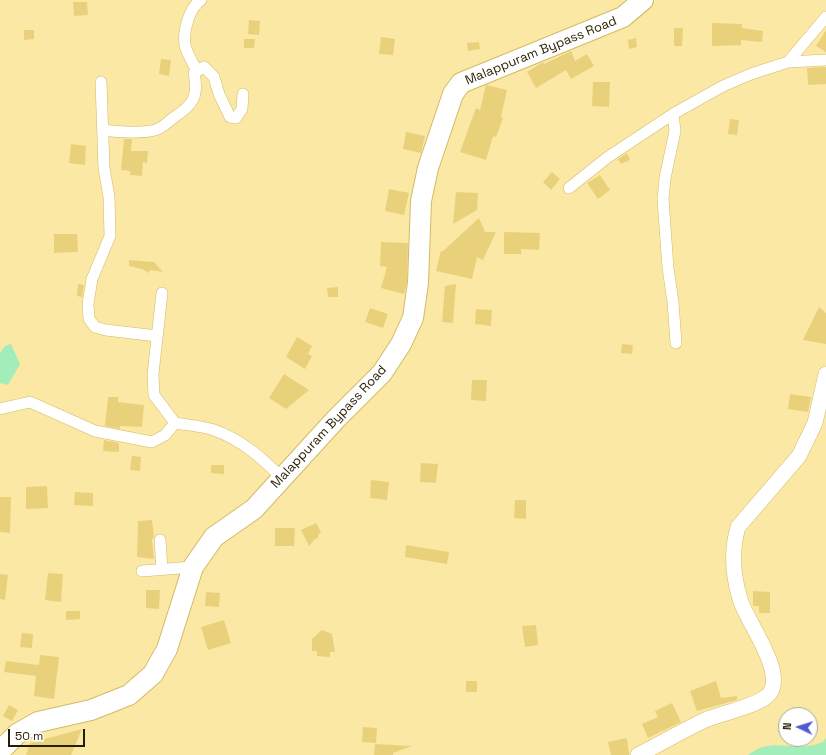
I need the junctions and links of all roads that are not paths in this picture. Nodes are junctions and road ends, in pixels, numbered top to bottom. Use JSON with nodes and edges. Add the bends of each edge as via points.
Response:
{"nodes":[{"id":1,"x":201,"y":0,"type":"edge"},
{"id":2,"x":643,"y":0,"type":"edge"},
{"id":3,"x":826,"y":17,"type":"edge"},
{"id":4,"x":826,"y":60,"type":"edge"},
{"id":5,"x":788,"y":62,"type":"junction"},
{"id":6,"x":197,"y":71,"type":"junction"},
{"id":7,"x":101,"y":82,"type":"dead end"},
{"id":8,"x":244,"y":94,"type":"dead end"},
{"id":9,"x":673,"y":114,"type":"junction"},
{"id":10,"x":103,"y":130,"type":"junction"},
{"id":11,"x":569,"y":188,"type":"dead end"},
{"id":12,"x":162,"y":294,"type":"dead end"},
{"id":13,"x":157,"y":336,"type":"junction"},
{"id":14,"x":676,"y":343,"type":"dead end"},
{"id":15,"x":826,"y":374,"type":"edge"},
{"id":16,"x":0,"y":409,"type":"edge"},
{"id":17,"x":175,"y":422,"type":"junction"},
{"id":18,"x":282,"y":478,"type":"junction"},
{"id":19,"x":160,"y":540,"type":"dead end"},
{"id":20,"x":193,"y":567,"type":"junction"},
{"id":21,"x":162,"y":569,"type":"junction"},
{"id":22,"x":142,"y":571,"type":"dead end"},
{"id":23,"x":0,"y":751,"type":"edge"},
{"id":24,"x":638,"y":755,"type":"edge"}],
"edges":[{"from":1,"to":6,"type":"street","via":[[190,14],[185,32],[185,45]]},
{"from":2,"to":18,"type":"highway","name":"Malappuram Bypass Road","via":[[623,17],[461,83],[452,94],[428,168],[421,201],[418,283],[413,318],[401,344],[382,373]]},
{"from":3,"to":5,"type":"street"},
{"from":4,"to":5,"type":"street"},
{"from":5,"to":9,"type":"street","via":[[723,86]]},
{"from":6,"to":8,"type":"street","via":[[204,67],[214,77],[230,117],[236,118],[242,109]]},
{"from":6,"to":10,"type":"street","via":[[194,72],[194,99],[188,109],[157,130]]},
{"from":7,"to":10,"type":"street"},
{"from":9,"to":11,"type":"street","via":[[608,157]]},
{"from":9,"to":14,"type":"street","via":[[675,131],[663,199]]},
{"from":10,"to":13,"type":"street","via":[[110,236],[92,279],[88,304],[89,319],[95,327],[106,330]]},
{"from":12,"to":13,"type":"street"},
{"from":13,"to":17,"type":"street","via":[[153,374],[154,395]]},
{"from":15,"to":24,"type":"street","via":[[815,422],[799,456],[738,527],[734,540],[734,575],[740,601],[774,674],[773,688],[768,696],[757,702],[705,720]]},
{"from":16,"to":17,"type":"street","via":[[30,402],[96,431],[152,442],[164,435]]},
{"from":17,"to":18,"type":"street","via":[[214,430],[237,441],[259,455]]},
{"from":18,"to":20,"type":"highway","name":"Malappuram Bypass Road","via":[[254,509],[214,537]]},
{"from":19,"to":21,"type":"street"},
{"from":20,"to":21,"type":"street"},
{"from":20,"to":23,"type":"highway","name":"Malappuram Bypass Road","via":[[167,649],[153,674],[129,695],[91,710],[38,722],[17,734]]},
{"from":21,"to":22,"type":"street"}]}
